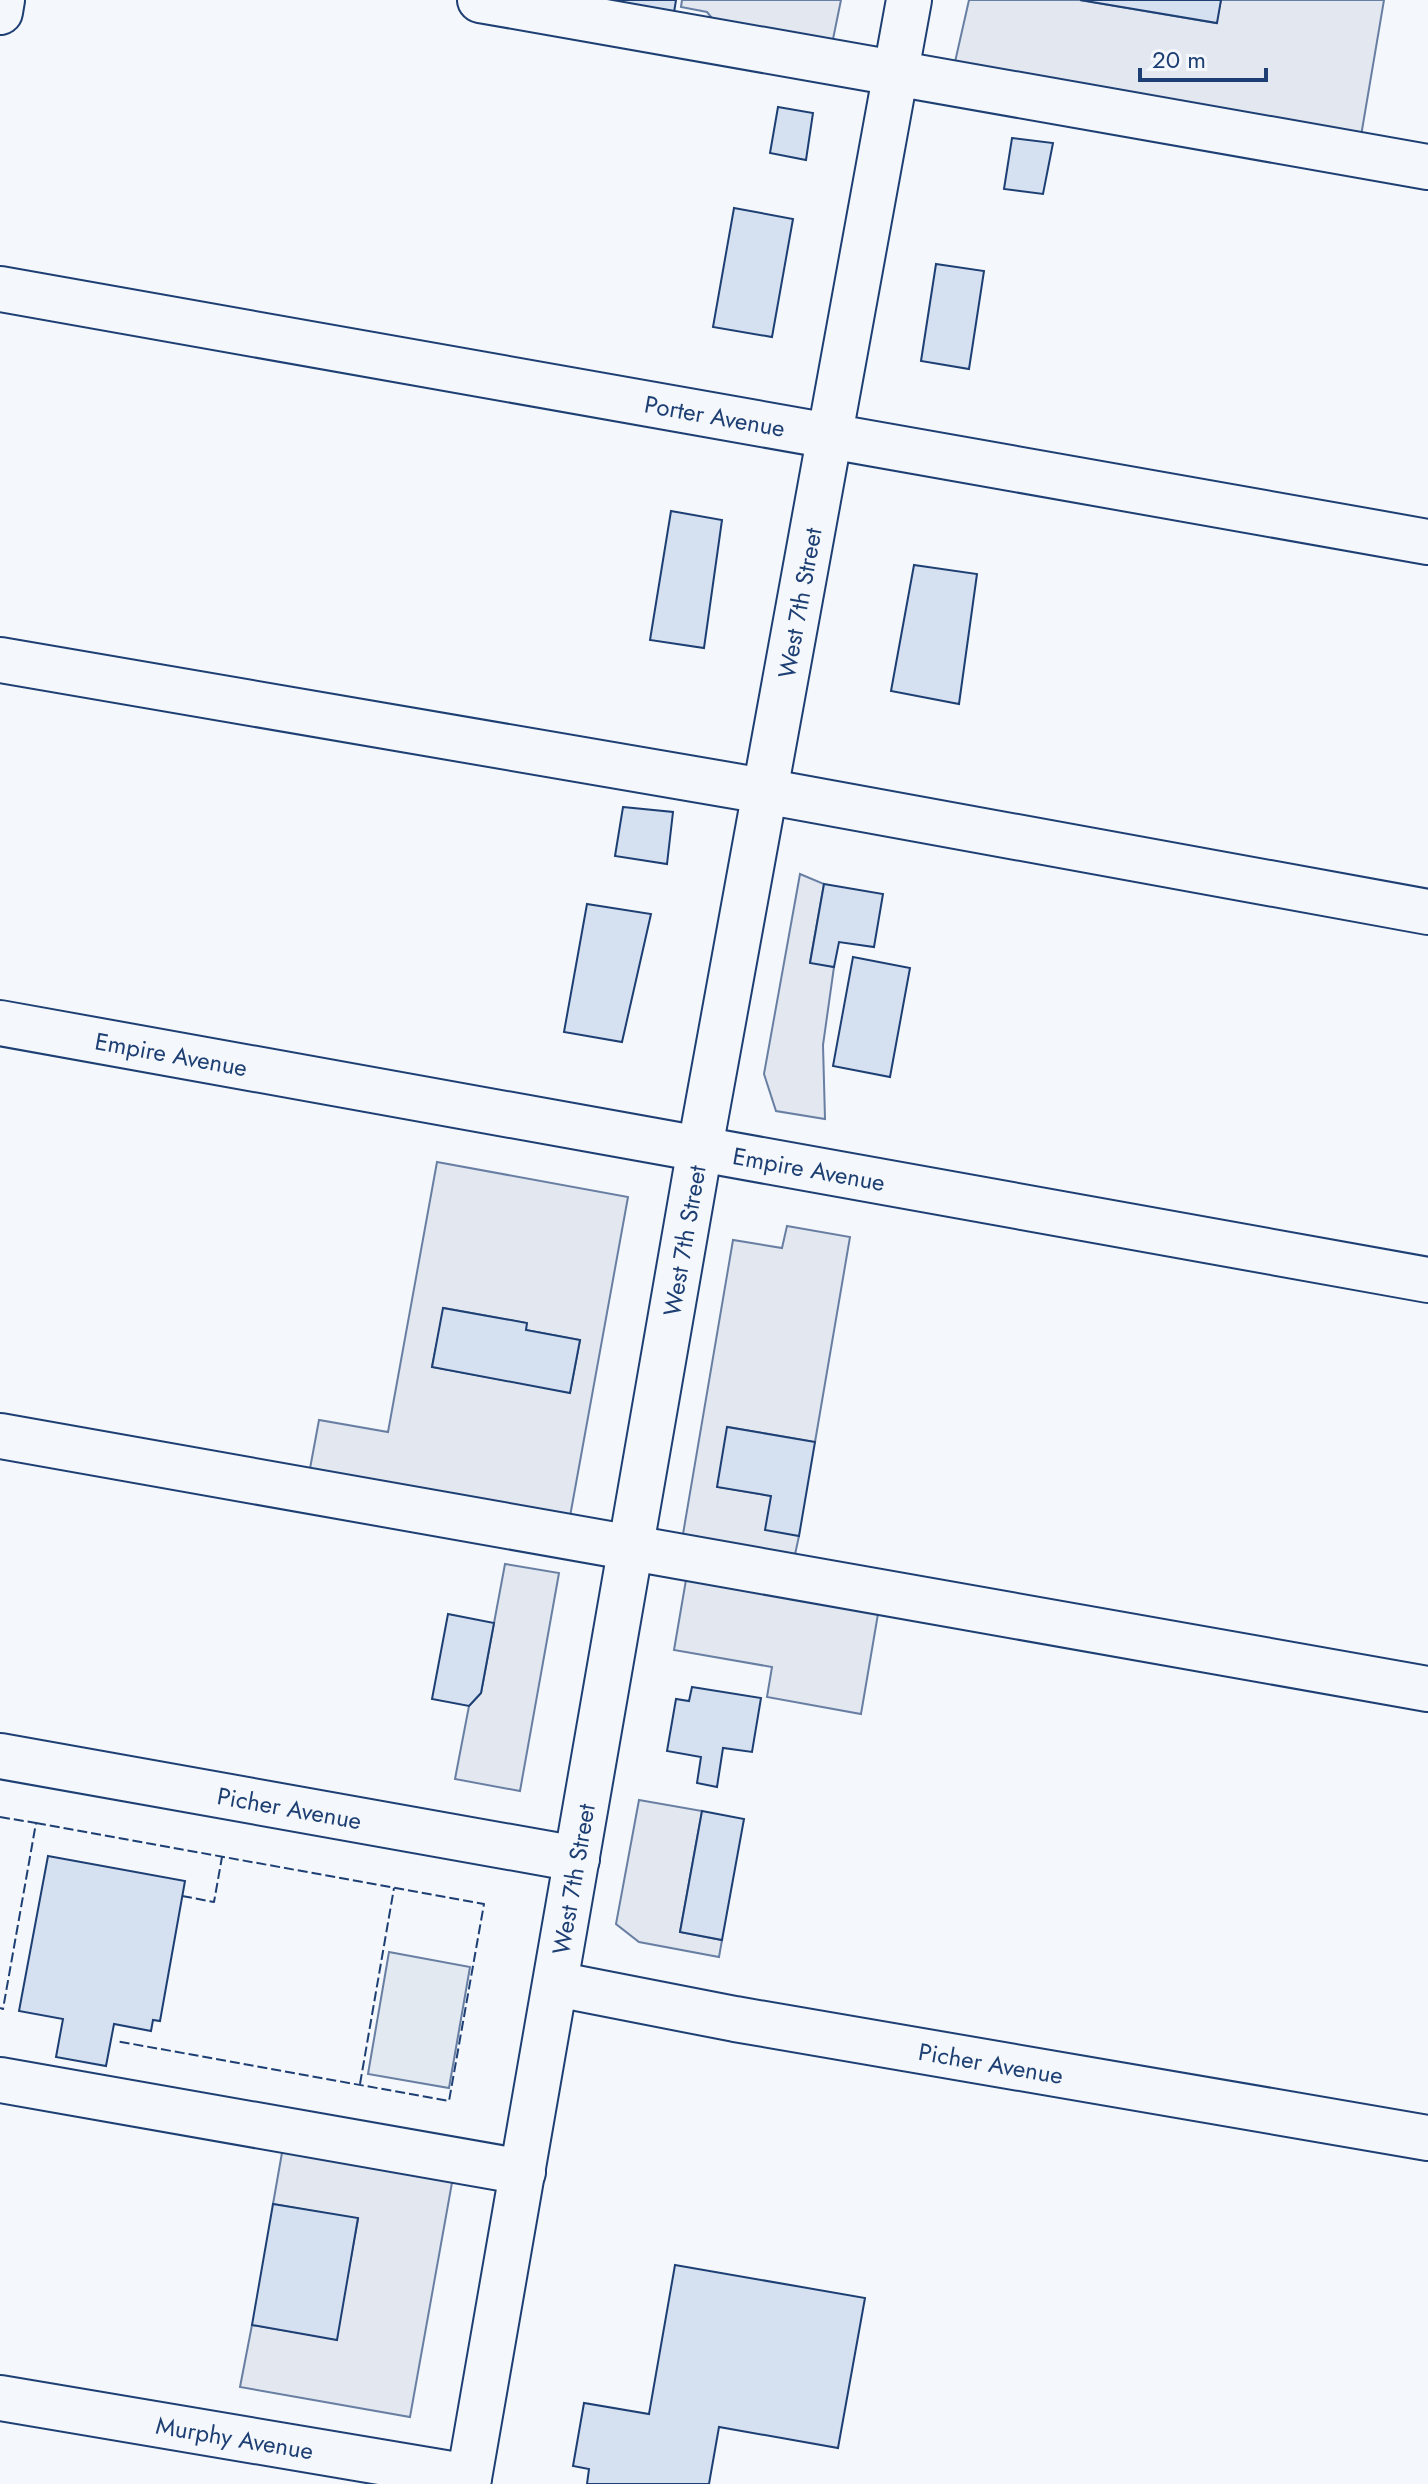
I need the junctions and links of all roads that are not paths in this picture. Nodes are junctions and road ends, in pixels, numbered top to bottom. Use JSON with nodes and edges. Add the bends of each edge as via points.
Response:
{"nodes":[{"id":1,"x":2,"y":0,"type":"edge"},
{"id":2,"x":480,"y":0,"type":"edge"},
{"id":3,"x":909,"y":0,"type":"edge"},
{"id":4,"x":0,"y":12,"type":"edge"},
{"id":5,"x":896,"y":72,"type":"junction"},
{"id":6,"x":1428,"y":167,"type":"edge"},
{"id":7,"x":0,"y":289,"type":"edge"},
{"id":8,"x":831,"y":439,"type":"junction"},
{"id":9,"x":1428,"y":542,"type":"edge"},
{"id":10,"x":0,"y":660,"type":"edge"},
{"id":11,"x":764,"y":791,"type":"junction"},
{"id":12,"x":1428,"y":912,"type":"edge"},
{"id":13,"x":0,"y":1023,"type":"edge"},
{"id":14,"x":700,"y":1148,"type":"junction"},
{"id":15,"x":1428,"y":1280,"type":"edge"},
{"id":16,"x":0,"y":1436,"type":"edge"},
{"id":17,"x":631,"y":1549,"type":"junction"},
{"id":18,"x":1428,"y":1689,"type":"edge"},
{"id":19,"x":0,"y":1756,"type":"edge"},
{"id":20,"x":577,"y":1859,"type":"junction"},
{"id":21,"x":556,"y":1984,"type":"junction"},
{"id":22,"x":0,"y":2080,"type":"edge"},
{"id":23,"x":1428,"y":2138,"type":"edge"},
{"id":24,"x":523,"y":2172,"type":"junction"},
{"id":25,"x":0,"y":2398,"type":"edge"},
{"id":26,"x":469,"y":2480,"type":"edge"}],
"edges":[{"from":1,"to":4,"type":"street"},
{"from":2,"to":5,"type":"street"},
{"from":3,"to":5,"type":"street","name":"West 7th Street"},
{"from":5,"to":6,"type":"street"},
{"from":5,"to":8,"type":"street","name":"West 7th Street"},
{"from":7,"to":8,"type":"street","name":"Porter Avenue"},
{"from":8,"to":9,"type":"street","name":"Porter Avenue"},
{"from":8,"to":11,"type":"street","name":"West 7th Street"},
{"from":10,"to":11,"type":"street"},
{"from":11,"to":12,"type":"street"},
{"from":11,"to":14,"type":"street","name":"West 7th Street"},
{"from":13,"to":14,"type":"street","name":"Empire Avenue"},
{"from":14,"to":15,"type":"street","name":"Empire Avenue"},
{"from":14,"to":17,"type":"street","name":"West 7th Street"},
{"from":16,"to":17,"type":"street"},
{"from":17,"to":18,"type":"street"},
{"from":17,"to":20,"type":"street","name":"West 7th Street"},
{"from":19,"to":20,"type":"street","name":"Picher Avenue"},
{"from":20,"to":21,"type":"street","name":"West 7th Street"},
{"from":21,"to":23,"type":"street","name":"Picher Avenue"},
{"from":21,"to":24,"type":"street","name":"West 7th Street"},
{"from":22,"to":24,"type":"street"},
{"from":24,"to":26,"type":"street","name":"West 7th Street"},
{"from":25,"to":26,"type":"street","name":"Murphy Avenue"}]}
